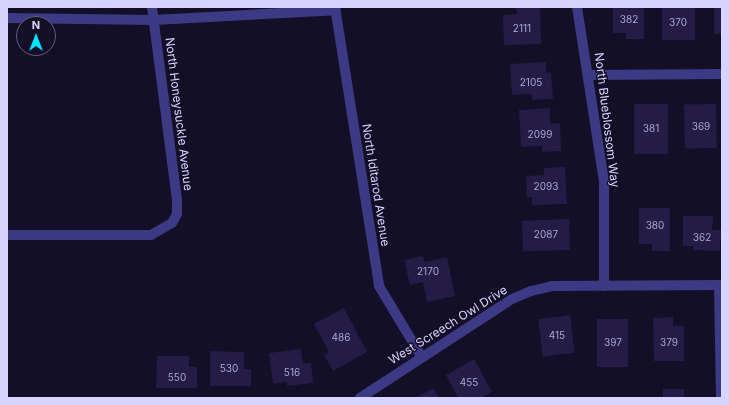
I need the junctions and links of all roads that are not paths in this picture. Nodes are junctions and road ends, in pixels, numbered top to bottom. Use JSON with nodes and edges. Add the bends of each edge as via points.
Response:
{"nodes":[{"id":1,"x":152,"y":7,"type":"edge"},
{"id":2,"x":578,"y":7,"type":"edge"},
{"id":3,"x":336,"y":9,"type":"edge"},
{"id":4,"x":7,"y":18,"type":"edge"},
{"id":5,"x":154,"y":20,"type":"junction"},
{"id":6,"x":722,"y":74,"type":"edge"},
{"id":7,"x":589,"y":75,"type":"junction"},
{"id":8,"x":7,"y":235,"type":"edge"},
{"id":9,"x":721,"y":285,"type":"edge"},
{"id":10,"x":604,"y":286,"type":"junction"},
{"id":11,"x":421,"y":356,"type":"junction"},
{"id":12,"x":360,"y":398,"type":"edge"},
{"id":13,"x":721,"y":398,"type":"edge"}],
"edges":[{"from":1,"to":5,"type":"street","name":"North Honeysuckle Avenue"},
{"from":2,"to":7,"type":"street","name":"North Blueblossom Way"},
{"from":3,"to":5,"type":"street"},
{"from":3,"to":11,"type":"street","name":"North Iditarod Avenue","via":[[379,286]]},
{"from":4,"to":5,"type":"street"},
{"from":5,"to":8,"type":"street","name":"North Honeysuckle Avenue","via":[[178,200],[177,214],[172,224],[150,235]]},
{"from":6,"to":7,"type":"street"},
{"from":7,"to":10,"type":"street","name":"North Blueblossom Way","via":[[604,181]]},
{"from":9,"to":10,"type":"street","name":"West Screech Owl Drive"},
{"from":9,"to":13,"type":"street"},
{"from":10,"to":11,"type":"street","name":"West Screech Owl Drive","via":[[552,286],[531,291],[512,299]]},
{"from":11,"to":12,"type":"street","name":"West Screech Owl Drive"}]}
